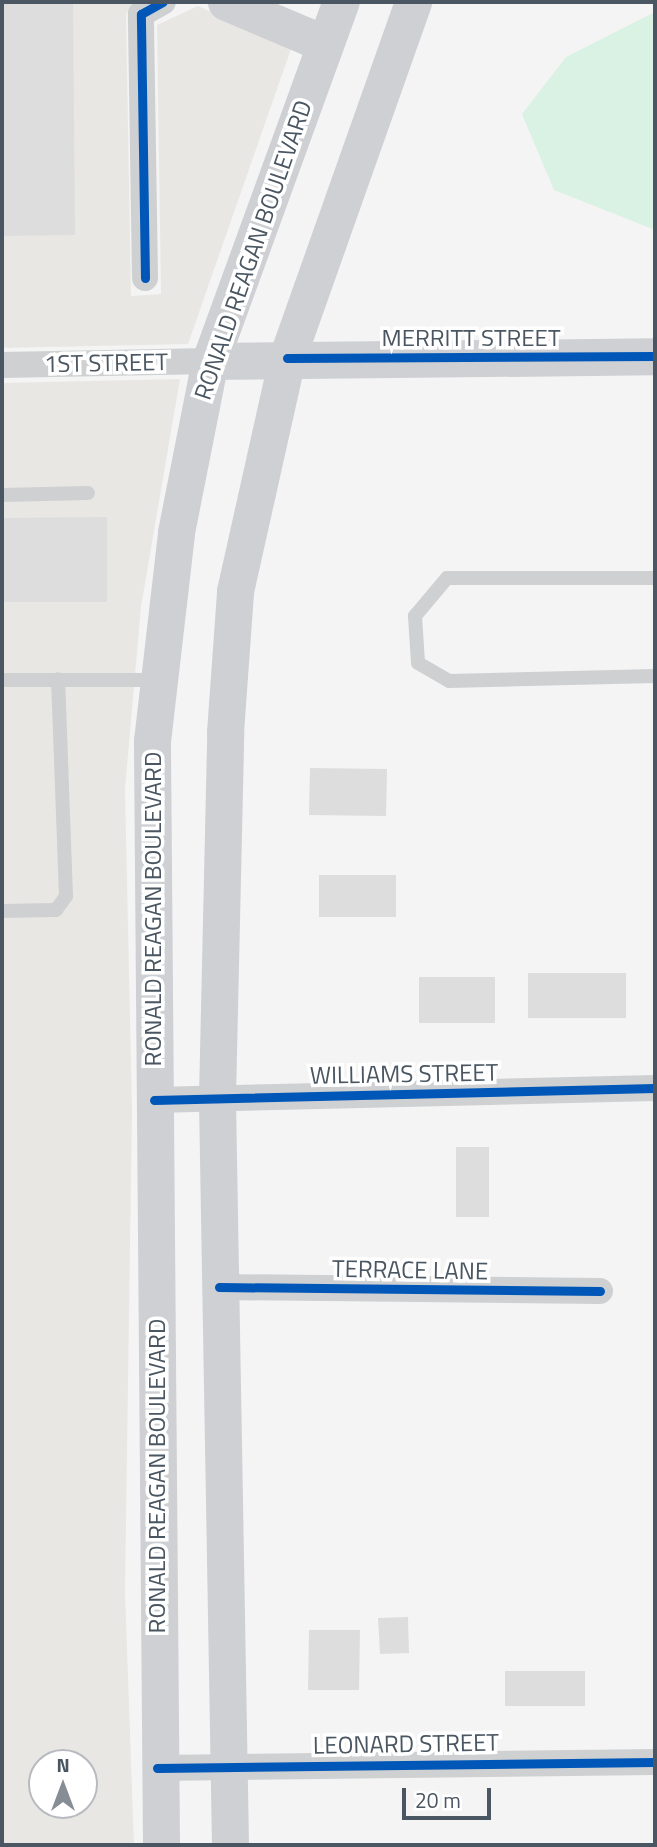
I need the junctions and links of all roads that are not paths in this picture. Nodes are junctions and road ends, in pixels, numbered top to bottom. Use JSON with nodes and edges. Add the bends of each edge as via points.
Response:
{"nodes":[{"id":1,"x":163,"y":2,"type":"edge"},
{"id":2,"x":226,"y":2,"type":"edge"},
{"id":3,"x":341,"y":2,"type":"edge"},
{"id":4,"x":414,"y":2,"type":"edge"},
{"id":5,"x":323,"y":43,"type":"junction"},
{"id":6,"x":145,"y":278,"type":"dead end"},
{"id":7,"x":655,"y":356,"type":"edge"},
{"id":8,"x":287,"y":358,"type":"junction"},
{"id":9,"x":210,"y":361,"type":"junction"},
{"id":10,"x":2,"y":365,"type":"edge"},
{"id":11,"x":88,"y":493,"type":"dead end"},
{"id":12,"x":2,"y":495,"type":"edge"},
{"id":13,"x":655,"y":578,"type":"edge"},
{"id":14,"x":655,"y":676,"type":"edge"},
{"id":15,"x":58,"y":679,"type":"junction"},
{"id":16,"x":2,"y":680,"type":"edge"},
{"id":17,"x":159,"y":681,"type":"junction"},
{"id":18,"x":2,"y":911,"type":"edge"},
{"id":19,"x":655,"y":1087,"type":"edge"},
{"id":20,"x":217,"y":1097,"type":"junction"},
{"id":21,"x":154,"y":1100,"type":"junction"},
{"id":22,"x":219,"y":1287,"type":"junction"},
{"id":23,"x":600,"y":1291,"type":"dead end"},
{"id":24,"x":655,"y":1762,"type":"edge"},
{"id":25,"x":229,"y":1765,"type":"junction"},
{"id":26,"x":157,"y":1768,"type":"junction"},
{"id":27,"x":161,"y":1845,"type":"edge"},
{"id":28,"x":230,"y":1845,"type":"edge"}],
"edges":[{"from":1,"to":6,"type":"street","via":[[141,14]]},
{"from":2,"to":5,"type":"main road"},
{"from":3,"to":5,"type":"main road","name":"RONALD REAGAN BOULEVARD"},
{"from":4,"to":8,"type":"main road"},
{"from":5,"to":9,"type":"main road","name":"RONALD REAGAN BOULEVARD"},
{"from":7,"to":8,"type":"main road","name":"MERRITT STREET"},
{"from":8,"to":9,"type":"main road","name":"MERRITT STREET"},
{"from":8,"to":20,"type":"main road","via":[[234,591],[225,732]]},
{"from":9,"to":10,"type":"street","name":"1ST STREET"},
{"from":9,"to":17,"type":"main road","name":"RONALD REAGAN BOULEVARD","via":[[176,532]]},
{"from":11,"to":12,"type":"lane"},
{"from":13,"to":14,"type":"lane","via":[[447,578],[415,616],[418,663],[449,681]]},
{"from":15,"to":16,"type":"lane"},
{"from":15,"to":17,"type":"lane"},
{"from":15,"to":18,"type":"lane","via":[[66,896],[56,910]]},
{"from":17,"to":21,"type":"main road","name":"RONALD REAGAN BOULEVARD","via":[[152,741]]},
{"from":19,"to":20,"type":"street","name":"WILLIAMS STREET"},
{"from":20,"to":21,"type":"street","name":"WILLIAMS STREET"},
{"from":20,"to":22,"type":"main road"},
{"from":21,"to":26,"type":"main road","name":"RONALD REAGAN BOULEVARD"},
{"from":22,"to":23,"type":"street","name":"TERRACE LANE"},
{"from":22,"to":25,"type":"main road"},
{"from":24,"to":25,"type":"street","name":"LEONARD STREET"},
{"from":25,"to":26,"type":"street","name":"LEONARD STREET"},
{"from":25,"to":28,"type":"main road"},
{"from":26,"to":27,"type":"main road","name":"RONALD REAGAN BOULEVARD"}]}
